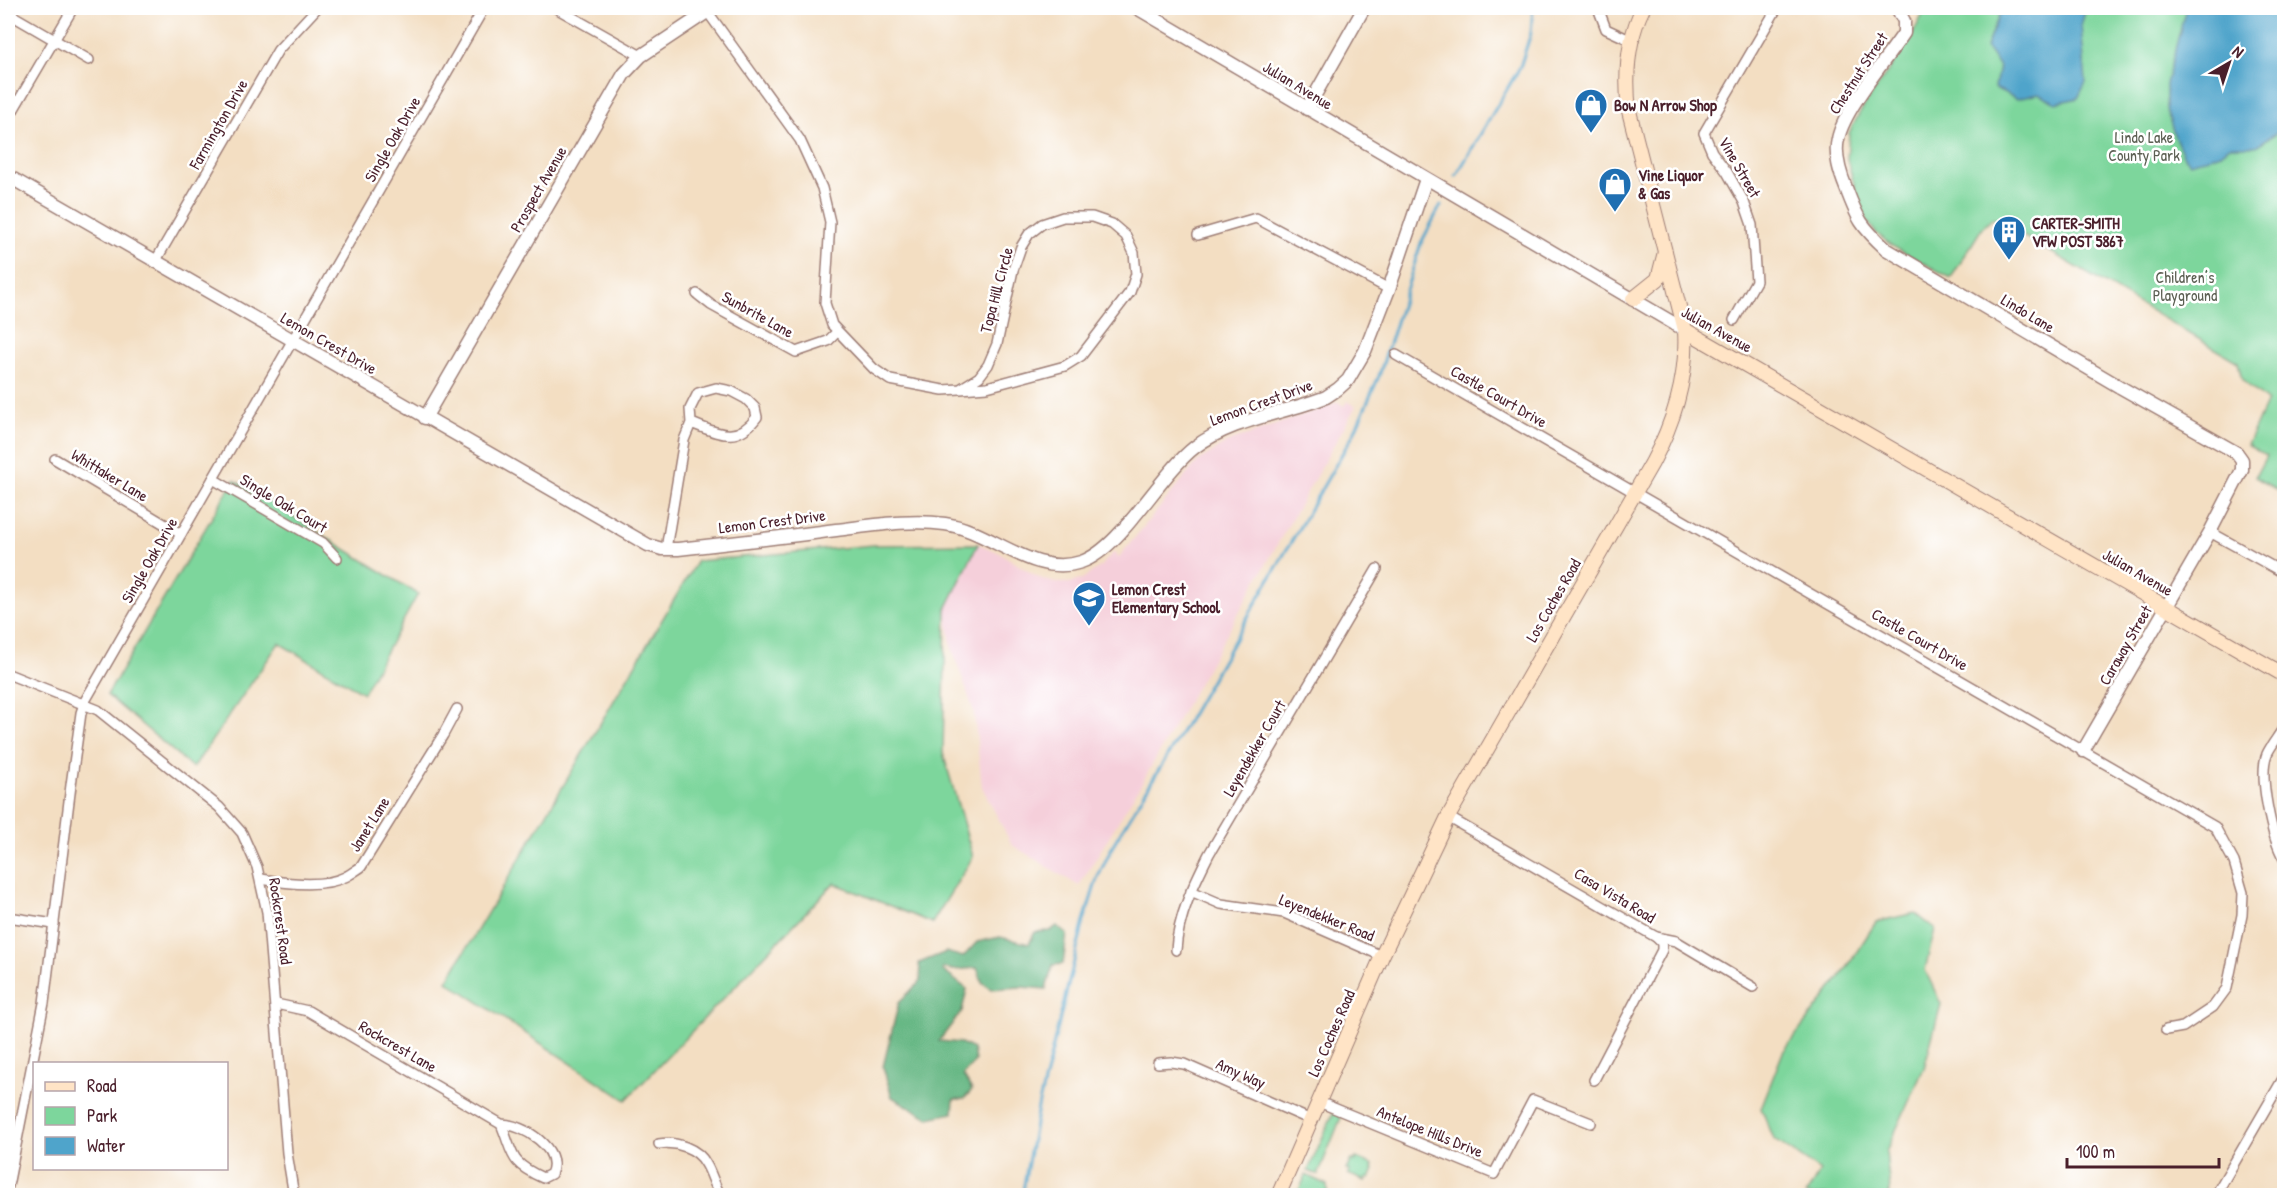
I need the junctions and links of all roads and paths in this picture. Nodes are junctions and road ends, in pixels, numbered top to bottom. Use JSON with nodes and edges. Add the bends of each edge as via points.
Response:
{"nodes":[{"id":1,"x":73,"y":8,"type":"edge"},
{"id":2,"x":317,"y":8,"type":"edge"},
{"id":3,"x":484,"y":8,"type":"edge"},
{"id":4,"x":556,"y":8,"type":"edge"},
{"id":5,"x":1137,"y":8,"type":"edge"},
{"id":6,"x":1364,"y":8,"type":"edge"},
{"id":7,"x":1598,"y":8,"type":"edge"},
{"id":8,"x":1643,"y":8,"type":"edge"},
{"id":9,"x":1777,"y":8,"type":"edge"},
{"id":10,"x":1897,"y":8,"type":"edge"},
{"id":11,"x":710,"y":9,"type":"edge"},
{"id":12,"x":8,"y":13,"type":"edge"},
{"id":13,"x":53,"y":41,"type":"junction"},
{"id":14,"x":1632,"y":41,"type":"junction"},
{"id":15,"x":641,"y":56,"type":"junction"},
{"id":16,"x":89,"y":60,"type":"dead end"},
{"id":17,"x":1307,"y":109,"type":"junction"},
{"id":18,"x":8,"y":119,"type":"edge"},
{"id":19,"x":1837,"y":159,"type":"joint"},
{"id":20,"x":8,"y":176,"type":"edge"},
{"id":21,"x":1426,"y":179,"type":"junction"},
{"id":22,"x":1198,"y":235,"type":"dead end"},
{"id":23,"x":1666,"y":250,"type":"junction"},
{"id":24,"x":155,"y":262,"type":"junction"},
{"id":25,"x":1389,"y":289,"type":"junction"},
{"id":26,"x":696,"y":294,"type":"dead end"},
{"id":27,"x":1633,"y":299,"type":"junction"},
{"id":28,"x":1734,"y":320,"type":"dead end"},
{"id":29,"x":1684,"y":330,"type":"junction"},
{"id":30,"x":837,"y":332,"type":"junction"},
{"id":31,"x":291,"y":340,"type":"junction"},
{"id":32,"x":1396,"y":355,"type":"dead end"},
{"id":33,"x":960,"y":389,"type":"junction"},
{"id":34,"x":426,"y":418,"type":"junction"},
{"id":35,"x":691,"y":423,"type":"junction"},
{"id":36,"x":55,"y":459,"type":"dead end"},
{"id":37,"x":2242,"y":460,"type":"joint"},
{"id":38,"x":213,"y":479,"type":"junction"},
{"id":39,"x":1635,"y":492,"type":"junction"},
{"id":40,"x":2210,"y":532,"type":"junction"},
{"id":41,"x":181,"y":534,"type":"junction"},
{"id":42,"x":666,"y":549,"type":"junction"},
{"id":43,"x":337,"y":558,"type":"dead end"},
{"id":44,"x":1377,"y":569,"type":"dead end"},
{"id":45,"x":2284,"y":573,"type":"edge"},
{"id":46,"x":2166,"y":607,"type":"junction"},
{"id":47,"x":8,"y":674,"type":"edge"},
{"id":48,"x":2284,"y":675,"type":"edge"},
{"id":49,"x":84,"y":704,"type":"junction"},
{"id":50,"x":457,"y":709,"type":"dead end"},
{"id":51,"x":2284,"y":727,"type":"edge"},
{"id":52,"x":2083,"y":751,"type":"junction"},
{"id":53,"x":1448,"y":817,"type":"junction"},
{"id":54,"x":2284,"y":859,"type":"edge"},
{"id":55,"x":261,"y":879,"type":"junction"},
{"id":56,"x":1191,"y":891,"type":"junction"},
{"id":57,"x":8,"y":917,"type":"edge"},
{"id":58,"x":54,"y":924,"type":"junction"},
{"id":59,"x":1656,"y":936,"type":"junction"},
{"id":60,"x":1176,"y":950,"type":"dead end"},
{"id":61,"x":1382,"y":956,"type":"junction"},
{"id":62,"x":1753,"y":987,"type":"dead end"},
{"id":63,"x":276,"y":1004,"type":"junction"},
{"id":64,"x":2166,"y":1030,"type":"dead end"},
{"id":65,"x":1158,"y":1063,"type":"dead end"},
{"id":66,"x":2284,"y":1077,"type":"edge"},
{"id":67,"x":1594,"y":1080,"type":"dead end"},
{"id":68,"x":1319,"y":1102,"type":"junction"},
{"id":69,"x":1311,"y":1120,"type":"junction"},
{"id":70,"x":1591,"y":1123,"type":"dead end"},
{"id":71,"x":501,"y":1124,"type":"junction"},
{"id":72,"x":659,"y":1144,"type":"dead end"},
{"id":73,"x":8,"y":1186,"type":"edge"},
{"id":74,"x":294,"y":1196,"type":"edge"},
{"id":75,"x":720,"y":1196,"type":"edge"},
{"id":76,"x":1278,"y":1196,"type":"edge"},
{"id":77,"x":2215,"y":1196,"type":"edge"}],
"edges":[{"from":1,"to":13,"type":"street"},
{"from":2,"to":24,"type":"street","name":"Farmington Drive","via":[[278,50]]},
{"from":3,"to":31,"type":"street","name":"Single Oak Drive"},
{"from":4,"to":15,"type":"street"},
{"from":5,"to":17,"type":"street","name":"Julian Avenue"},
{"from":6,"to":17,"type":"street"},
{"from":7,"to":14,"type":"street","via":[[1606,29]]},
{"from":8,"to":14,"type":"main road","name":"Los Coches Road"},
{"from":9,"to":28,"type":"street","name":"Vine Street","via":[[1704,134],[1744,202],[1752,225],[1756,281]]},
{"from":10,"to":19,"type":"street","name":"Chestnut Street","via":[[1904,21],[1904,33],[1845,118],[1837,140]]},
{"from":11,"to":15,"type":"street","name":"Prospect Avenue"},
{"from":11,"to":30,"type":"street","name":"Topa Hill Circle","via":[[800,140],[822,188],[830,222],[825,303]]},
{"from":12,"to":13,"type":"street"},
{"from":13,"to":16,"type":"street"},
{"from":13,"to":18,"type":"street"},
{"from":14,"to":23,"type":"main road","name":"Los Coches Road","via":[[1627,63],[1629,111]]},
{"from":15,"to":34,"type":"street","name":"Prospect Avenue","via":[[624,74]]},
{"from":17,"to":21,"type":"street","name":"Julian Avenue"},
{"from":19,"to":37,"type":"street","name":"Lindo Lane","via":[[1857,219],[1886,249],[2237,453]]},
{"from":20,"to":24,"type":"street","name":"Lemon Crest Drive"},
{"from":21,"to":25,"type":"street","name":"Lemon Crest Drive"},
{"from":21,"to":27,"type":"street","name":"Julian Avenue"},
{"from":22,"to":25,"type":"street","via":[[1256,218]]},
{"from":23,"to":27,"type":"main road","via":[[1658,279]]},
{"from":23,"to":29,"type":"main road","name":"Los Coches Road"},
{"from":24,"to":31,"type":"street","name":"Lemon Crest Drive"},
{"from":25,"to":42,"type":"street","name":"Lemon Crest Drive","via":[[1365,351],[1353,374],[1338,389],[1326,397],[1221,432],[1197,446],[1106,547],[1083,562],[1066,566],[1039,562],[975,532],[941,523],[884,525]]},
{"from":26,"to":30,"type":"street","name":"Sunbrite Lane","via":[[796,352],[828,341]]},
{"from":27,"to":29,"type":"street","name":"Julian Avenue"},
{"from":29,"to":39,"type":"main road","name":"Los Coches Road","via":[[1684,362],[1676,411]]},
{"from":29,"to":46,"type":"main road","name":"Julian Avenue"},
{"from":30,"to":33,"type":"street","name":"Topa Hill Circle","via":[[890,380],[943,390]]},
{"from":31,"to":34,"type":"street","name":"Lemon Crest Drive"},
{"from":31,"to":38,"type":"street","name":"Single Oak Drive"},
{"from":32,"to":39,"type":"street","name":"Castle Court Drive"},
{"from":33,"to":33,"type":"street","name":"Topa Hill Circle","via":[[987,387],[1065,366],[1081,356],[1130,292],[1136,274],[1134,254],[1126,236],[1112,224],[1092,217],[1063,217],[1042,224],[1029,234],[1013,270],[988,365],[980,377]]},
{"from":34,"to":42,"type":"street","name":"Lemon Crest Drive","via":[[638,540]]},
{"from":35,"to":35,"type":"street","via":[[690,409],[698,393],[716,388],[746,399],[757,417],[749,428],[737,434],[725,435]]},
{"from":35,"to":42,"type":"street","via":[[684,440]]},
{"from":36,"to":41,"type":"street","name":"Whittaker Lane"},
{"from":37,"to":40,"type":"street","name":"Caraway Street","via":[[2242,470]]},
{"from":38,"to":41,"type":"street","name":"Single Oak Drive"},
{"from":38,"to":43,"type":"street","name":"Single Oak Court","via":[[323,543]]},
{"from":39,"to":52,"type":"street","name":"Castle Court Drive"},
{"from":39,"to":53,"type":"main road","name":"Los Coches Road"},
{"from":40,"to":45,"type":"street"},
{"from":40,"to":46,"type":"street","name":"Caraway Street"},
{"from":41,"to":49,"type":"street","name":"Single Oak Drive"},
{"from":44,"to":56,"type":"street","name":"Leyendekker Court"},
{"from":46,"to":48,"type":"main road","name":"Julian Avenue"},
{"from":46,"to":52,"type":"street","name":"Caraway Street"},
{"from":47,"to":49,"type":"street","name":"Rockcrest Road"},
{"from":49,"to":55,"type":"street","name":"Rockcrest Road","via":[[103,713],[219,807],[242,833]]},
{"from":49,"to":58,"type":"street","name":"Single Oak Drive"},
{"from":50,"to":55,"type":"street","name":"Janet Lane","via":[[361,867],[332,881],[288,884]]},
{"from":51,"to":54,"type":"street","via":[[2266,755],[2263,775],[2274,837]]},
{"from":52,"to":64,"type":"street","name":"Castle Court Drive","via":[[2215,827],[2234,862],[2243,893],[2242,915],[2227,988],[2213,1007],[2183,1027]]},
{"from":53,"to":59,"type":"street","name":"Casa Vista Road"},
{"from":53,"to":61,"type":"main road","name":"Los Coches Road"},
{"from":55,"to":63,"type":"street","name":"Rockcrest Road"},
{"from":56,"to":60,"type":"street","name":"Leyendekker Court","via":[[1178,927]]},
{"from":56,"to":61,"type":"street","name":"Leyendekker Road","via":[[1221,904],[1284,913]]},
{"from":57,"to":58,"type":"street"},
{"from":58,"to":73,"type":"street","name":"Single Oak Drive","via":[[40,1026]]},
{"from":59,"to":62,"type":"street","via":[[1676,941]]},
{"from":59,"to":67,"type":"street","name":"Casa Vista Road","via":[[1662,950]]},
{"from":61,"to":68,"type":"main road","name":"Los Coches Road"},
{"from":63,"to":71,"type":"street","name":"Rockcrest Lane","via":[[308,1011]]},
{"from":63,"to":74,"type":"street","name":"Rockcrest Road"},
{"from":65,"to":69,"type":"street","name":"Amy Way","via":[[1184,1064]]},
{"from":66,"to":77,"type":"street"},
{"from":68,"to":69,"type":"main road","name":"Los Coches Road"},
{"from":68,"to":70,"type":"street","name":"Antelope Hills Drive","via":[[1494,1174],[1533,1100]]},
{"from":69,"to":76,"type":"main road","name":"Los Coches Road"},
{"from":71,"to":71,"type":"street","name":"Rockcrest Lane","via":[[509,1149],[522,1167],[543,1178],[550,1174],[554,1159],[548,1149],[519,1128]]},
{"from":72,"to":75,"type":"street","via":[[674,1144],[698,1154]]}]}
